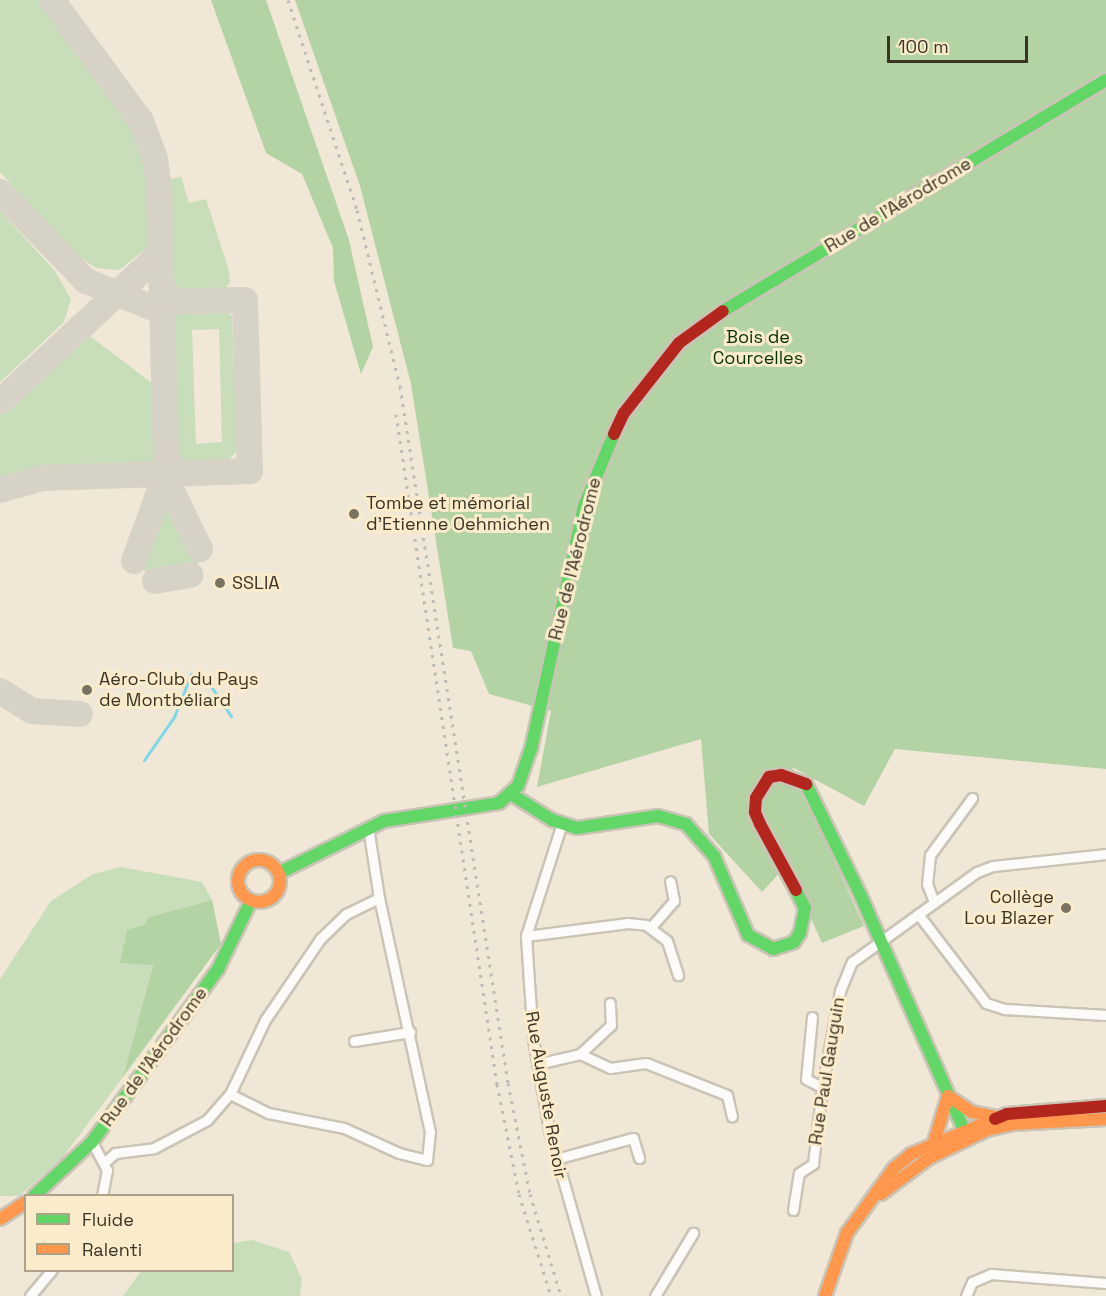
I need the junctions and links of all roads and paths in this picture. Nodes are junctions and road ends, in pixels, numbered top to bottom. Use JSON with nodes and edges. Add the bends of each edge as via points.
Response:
{"nodes":[{"id":1,"x":1106,"y":80,"type":"edge"},
{"id":2,"x":511,"y":794,"type":"junction"},
{"id":3,"x":972,"y":798,"type":"dead end"},
{"id":4,"x":562,"y":823,"type":"junction"},
{"id":5,"x":368,"y":826,"type":"junction"},
{"id":6,"x":1106,"y":854,"type":"edge"},
{"id":7,"x":279,"y":873,"type":"junction"},
{"id":8,"x":670,"y":881,"type":"dead end"},
{"id":9,"x":379,"y":898,"type":"junction"},
{"id":10,"x":251,"y":901,"type":"junction"},
{"id":11,"x":934,"y":902,"type":"junction"},
{"id":12,"x":918,"y":914,"type":"junction"},
{"id":13,"x":651,"y":927,"type":"junction"},
{"id":14,"x":526,"y":936,"type":"junction"},
{"id":15,"x":879,"y":939,"type":"junction"},
{"id":16,"x":678,"y":975,"type":"dead end"},
{"id":17,"x":610,"y":1003,"type":"dead end"},
{"id":18,"x":1106,"y":1016,"type":"edge"},
{"id":19,"x":812,"y":1017,"type":"dead end"},
{"id":20,"x":410,"y":1032,"type":"junction"},
{"id":21,"x":354,"y":1041,"type":"dead end"},
{"id":22,"x":580,"y":1054,"type":"junction"},
{"id":23,"x":537,"y":1064,"type":"junction"},
{"id":24,"x":822,"y":1087,"type":"junction"},
{"id":25,"x":230,"y":1094,"type":"junction"},
{"id":26,"x":948,"y":1096,"type":"junction"},
{"id":27,"x":1106,"y":1106,"type":"edge"},
{"id":28,"x":732,"y":1116,"type":"dead end"},
{"id":29,"x":997,"y":1117,"type":"junction"},
{"id":30,"x":1106,"y":1119,"type":"edge"},
{"id":31,"x":965,"y":1133,"type":"junction"},
{"id":32,"x":92,"y":1142,"type":"junction"},
{"id":33,"x":934,"y":1142,"type":"junction"},
{"id":34,"x":639,"y":1158,"type":"dead end"},
{"id":35,"x":555,"y":1159,"type":"junction"},
{"id":36,"x":105,"y":1162,"type":"junction"},
{"id":37,"x":36,"y":1194,"type":"edge"},
{"id":38,"x":102,"y":1194,"type":"edge"},
{"id":39,"x":24,"y":1203,"type":"edge"},
{"id":40,"x":864,"y":1208,"type":"junction"},
{"id":41,"x":794,"y":1210,"type":"dead end"},
{"id":42,"x":0,"y":1219,"type":"edge"},
{"id":43,"x":693,"y":1233,"type":"dead end"},
{"id":44,"x":50,"y":1272,"type":"edge"},
{"id":45,"x":1106,"y":1283,"type":"edge"},
{"id":46,"x":30,"y":1296,"type":"edge"},
{"id":47,"x":596,"y":1296,"type":"edge"},
{"id":48,"x":655,"y":1296,"type":"edge"},
{"id":49,"x":825,"y":1296,"type":"edge"},
{"id":50,"x":966,"y":1296,"type":"edge"}],
"edges":[{"from":1,"to":2,"type":"street","name":"Rue de l'Aérodrome","via":[[861,230],[718,311],[668,354],[624,413],[597,467],[580,525],[531,749],[522,778]]},
{"from":2,"to":4,"type":"street"},
{"from":2,"to":5,"type":"street","via":[[498,803],[395,818]]},
{"from":3,"to":11,"type":"street","via":[[930,855],[927,884]]},
{"from":4,"to":14,"type":"street","name":"Rue Auguste Renoir"},
{"from":4,"to":15,"type":"street","via":[[588,828],[658,816],[686,824],[714,855],[748,935],[773,949],[784,947],[800,933],[805,908],[755,812],[760,786],[769,777],[793,777],[805,783],[819,805]]},
{"from":5,"to":7,"type":"street"},
{"from":5,"to":9,"type":"street"},
{"from":6,"to":11,"type":"street","via":[[993,866],[977,872]]},
{"from":7,"to":10,"type":"street","via":[[276,893],[265,902]]},
{"from":7,"to":10,"type":"street","via":[[271,863],[259,859],[243,866],[237,885]]},
{"from":8,"to":13,"type":"street","via":[[674,902]]},
{"from":9,"to":20,"type":"street"},
{"from":9,"to":25,"type":"street","via":[[346,914],[320,939],[265,1020]]},
{"from":10,"to":32,"type":"street","name":"Rue de l'Aérodrome","via":[[218,969]]},
{"from":11,"to":12,"type":"street"},
{"from":12,"to":15,"type":"street"},
{"from":12,"to":18,"type":"street","via":[[986,1003],[1005,1009]]},
{"from":13,"to":14,"type":"street","via":[[628,923]]},
{"from":13,"to":16,"type":"street","via":[[667,941]]},
{"from":14,"to":23,"type":"street","name":"Rue Auguste Renoir"},
{"from":15,"to":24,"type":"street","name":"Rue Paul Gauguin","via":[[846,972]]},
{"from":15,"to":26,"type":"street"},
{"from":17,"to":22,"type":"street","via":[[611,1025]]},
{"from":19,"to":24,"type":"street","via":[[806,1079]]},
{"from":20,"to":21,"type":"street"},
{"from":20,"to":25,"type":"street","via":[[430,1132],[427,1160],[399,1153],[344,1128],[268,1113]]},
{"from":22,"to":23,"type":"street"},
{"from":22,"to":28,"type":"street","via":[[610,1068],[646,1063],[728,1095]]},
{"from":23,"to":35,"type":"street","name":"Rue Auguste Renoir"},
{"from":24,"to":41,"type":"street","name":"Rue Paul Gauguin","via":[[813,1164],[799,1173]]},
{"from":25,"to":36,"type":"street","via":[[207,1120],[183,1136],[154,1148],[115,1153]]},
{"from":26,"to":29,"type":"street","via":[[972,1112]]},
{"from":26,"to":31,"type":"street"},
{"from":26,"to":33,"type":"street"},
{"from":27,"to":29,"type":"street","via":[[1028,1110]]},
{"from":29,"to":31,"type":"street"},
{"from":30,"to":31,"type":"street","via":[[1012,1124]]},
{"from":31,"to":33,"type":"street"},
{"from":31,"to":40,"type":"street","via":[[901,1176]]},
{"from":32,"to":36,"type":"street"},
{"from":32,"to":37,"type":"street","name":"Rue de l'Aérodrome"},
{"from":33,"to":40,"type":"street","via":[[894,1168]]},
{"from":34,"to":35,"type":"street","via":[[633,1138]]},
{"from":35,"to":47,"type":"street","name":"Rue Auguste Renoir"},
{"from":36,"to":38,"type":"street"},
{"from":39,"to":42,"type":"street"},
{"from":40,"to":49,"type":"street","via":[[837,1255]]},
{"from":43,"to":48,"type":"street"},
{"from":44,"to":46,"type":"street"},
{"from":45,"to":50,"type":"street","via":[[992,1275],[972,1281]]}]}
